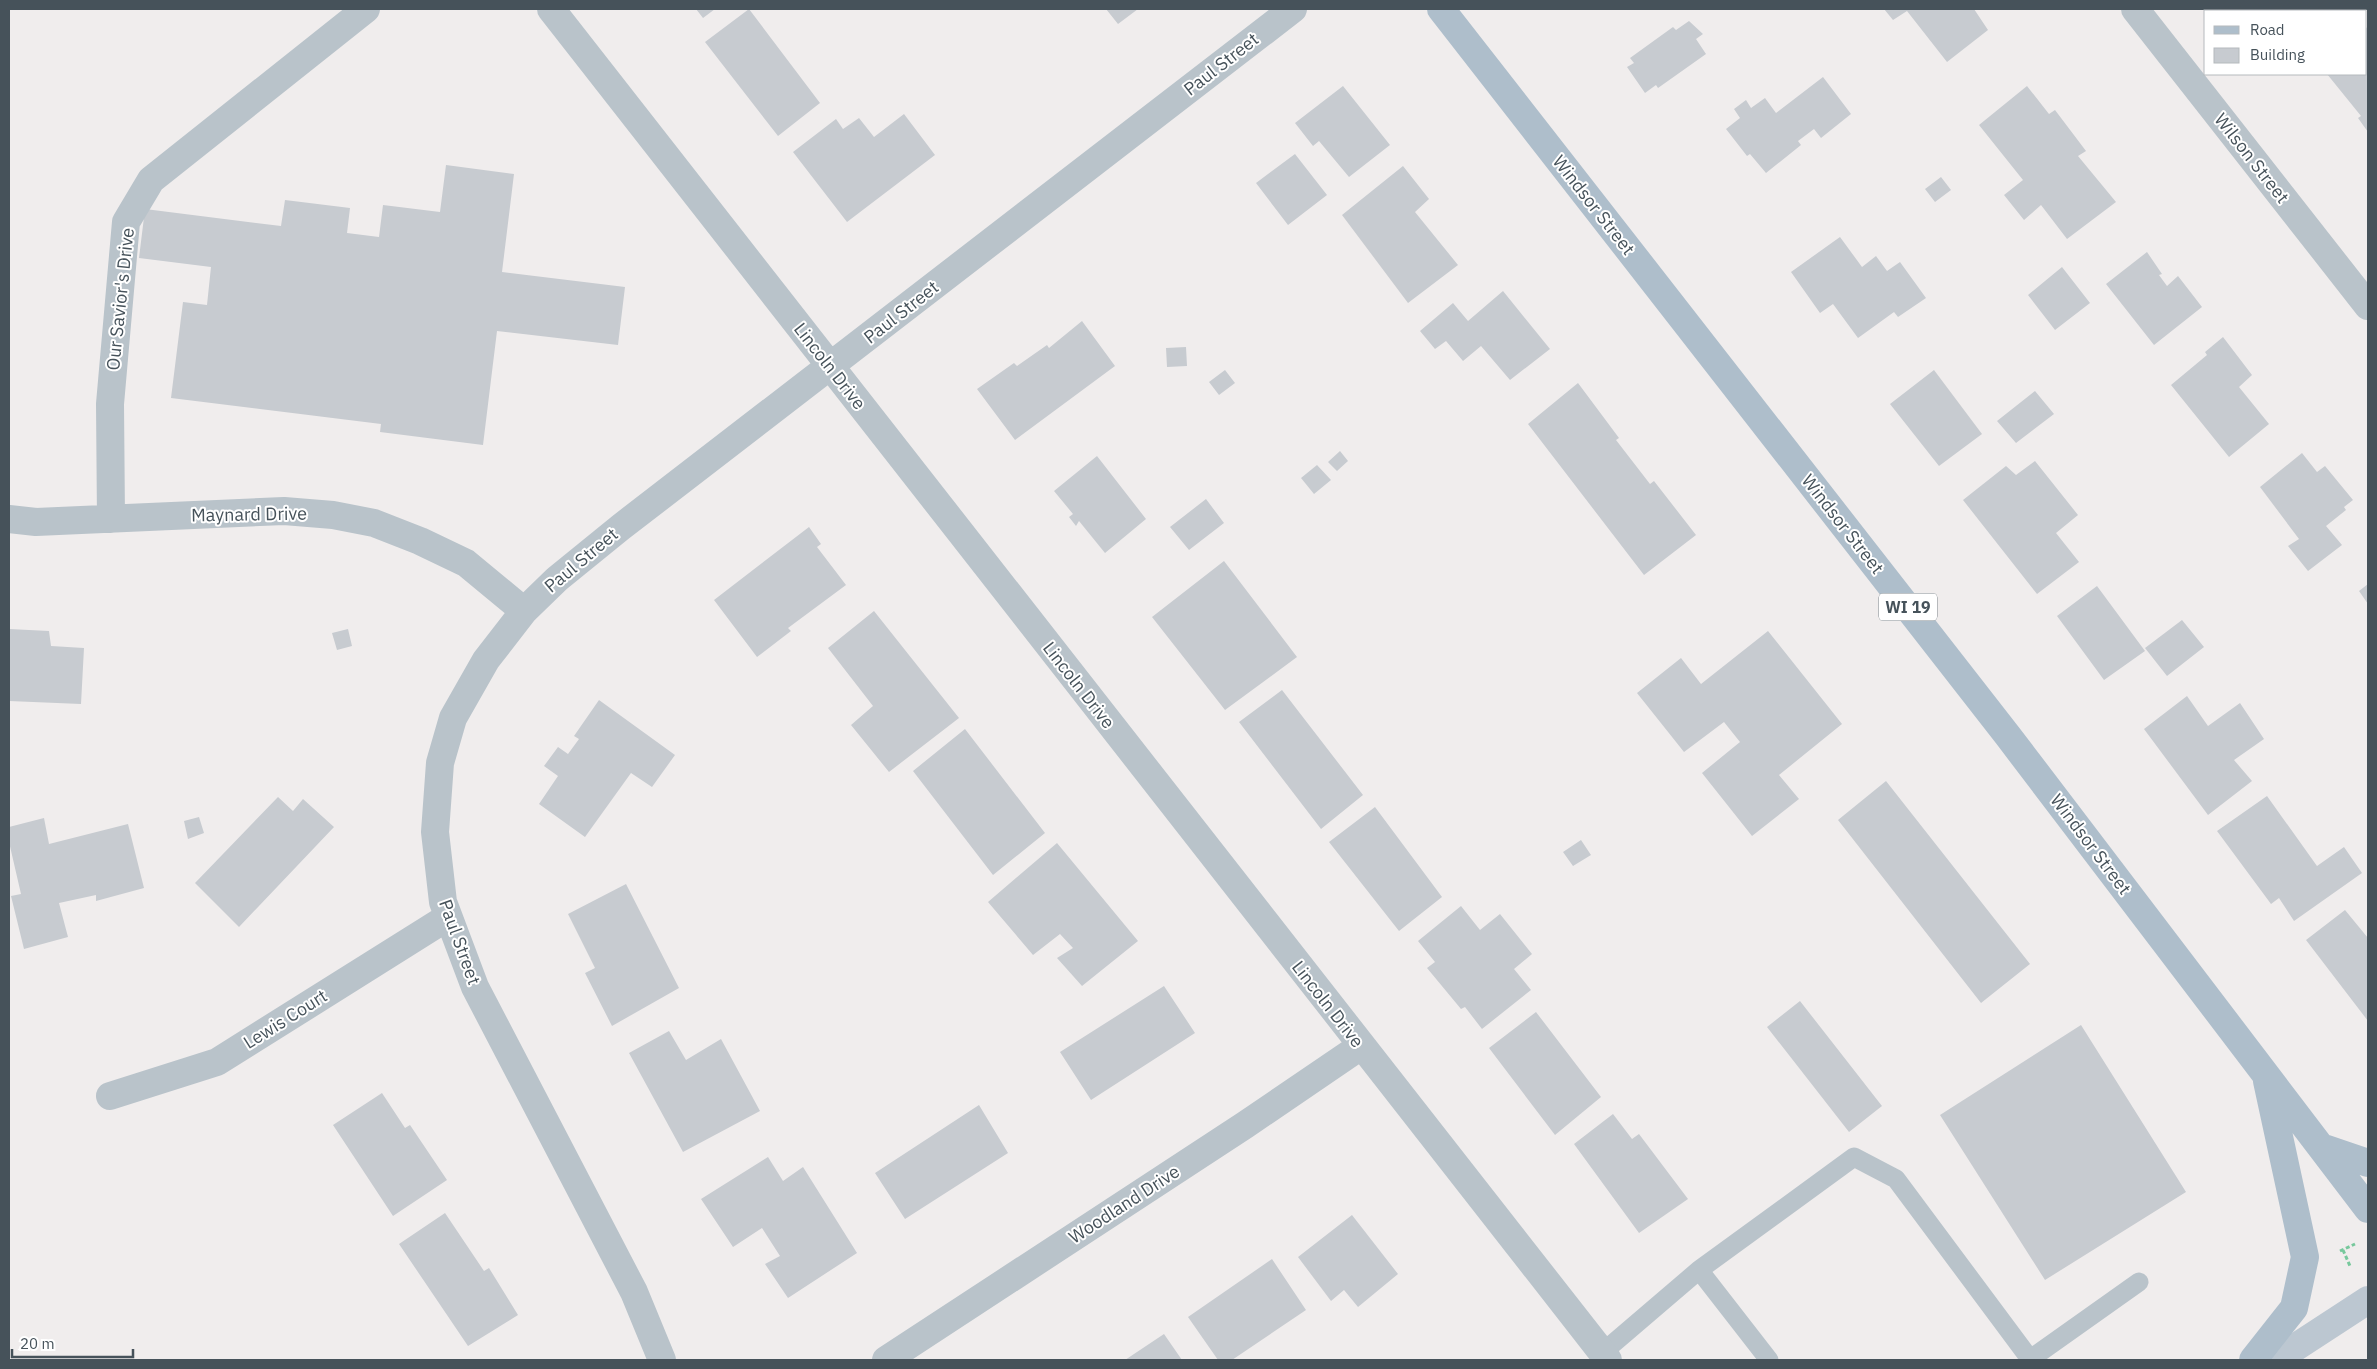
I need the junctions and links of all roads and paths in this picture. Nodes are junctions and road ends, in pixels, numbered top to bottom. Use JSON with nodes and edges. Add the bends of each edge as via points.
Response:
{"nodes":[{"id":1,"x":366,"y":9,"type":"edge"},
{"id":2,"x":551,"y":9,"type":"edge"},
{"id":3,"x":1293,"y":9,"type":"edge"},
{"id":4,"x":1441,"y":9,"type":"edge"},
{"id":5,"x":2135,"y":9,"type":"edge"},
{"id":6,"x":2368,"y":306,"type":"edge"},
{"id":7,"x":831,"y":367,"type":"junction"},
{"id":8,"x":111,"y":518,"type":"junction"},
{"id":9,"x":9,"y":519,"type":"edge"},
{"id":10,"x":524,"y":611,"type":"junction"},
{"id":11,"x":448,"y":917,"type":"junction"},
{"id":12,"x":1361,"y":1046,"type":"junction"},
{"id":13,"x":2265,"y":1072,"type":"junction"},
{"id":14,"x":110,"y":1096,"type":"dead end"},
{"id":15,"x":2321,"y":1147,"type":"junction"},
{"id":16,"x":2368,"y":1163,"type":"edge"},
{"id":17,"x":2368,"y":1209,"type":"edge"},
{"id":18,"x":2355,"y":1244,"type":"dead end"},
{"id":19,"x":2343,"y":1250,"type":"junction"},
{"id":20,"x":2337,"y":1252,"type":"dead end"},
{"id":21,"x":2350,"y":1266,"type":"dead end"},
{"id":22,"x":1699,"y":1270,"type":"junction"},
{"id":23,"x":2139,"y":1282,"type":"dead end"},
{"id":24,"x":2368,"y":1300,"type":"edge"},
{"id":25,"x":1605,"y":1357,"type":"edge"},
{"id":26,"x":662,"y":1360,"type":"edge"},
{"id":27,"x":886,"y":1360,"type":"edge"},
{"id":28,"x":1769,"y":1360,"type":"edge"},
{"id":29,"x":2029,"y":1360,"type":"edge"},
{"id":30,"x":2253,"y":1360,"type":"edge"},
{"id":31,"x":2276,"y":1360,"type":"edge"}],
"edges":[{"from":1,"to":8,"type":"street","name":"Our Savior's Drive","via":[[151,180],[126,222],[110,404]]},
{"from":2,"to":7,"type":"street","name":"Lincoln Drive"},
{"from":3,"to":7,"type":"street","name":"Paul Street"},
{"from":4,"to":13,"type":"main road","name":"Windsor Street","number":"WI 19","via":[[2008,736]]},
{"from":5,"to":6,"type":"street","name":"Wilson Street"},
{"from":7,"to":10,"type":"street","name":"Paul Street","via":[[556,579]]},
{"from":7,"to":12,"type":"street","name":"Lincoln Drive"},
{"from":8,"to":9,"type":"street","name":"Maynard Drive","via":[[36,522]]},
{"from":8,"to":10,"type":"street","name":"Maynard Drive","via":[[284,511],[374,523],[466,564]]},
{"from":10,"to":11,"type":"street","name":"Paul Street","via":[[486,660],[458,709],[440,763],[434,832]]},
{"from":11,"to":14,"type":"street","name":"Lewis Court","via":[[216,1062]]},
{"from":11,"to":26,"type":"street","name":"Paul Street","via":[[475,987],[634,1292]]},
{"from":12,"to":25,"type":"street","name":"Lincoln Drive"},
{"from":12,"to":27,"type":"street","name":"Woodland Drive"},
{"from":13,"to":15,"type":"main road","name":"Windsor Street","number":"WI 19"},
{"from":13,"to":30,"type":"main road","via":[[2304,1257],[2294,1308]]},
{"from":15,"to":16,"type":"main road"},
{"from":15,"to":17,"type":"main road","name":"Windsor Street","number":"WI 19"},
{"from":18,"to":19,"type":"path"},
{"from":19,"to":20,"type":"path"},
{"from":19,"to":21,"type":"path"},
{"from":22,"to":25,"type":"lane"},
{"from":22,"to":28,"type":"lane"},
{"from":22,"to":29,"type":"lane","via":[[1854,1157],[1896,1179]]},
{"from":23,"to":29,"type":"lane"},
{"from":24,"to":31,"type":"street"}]}
